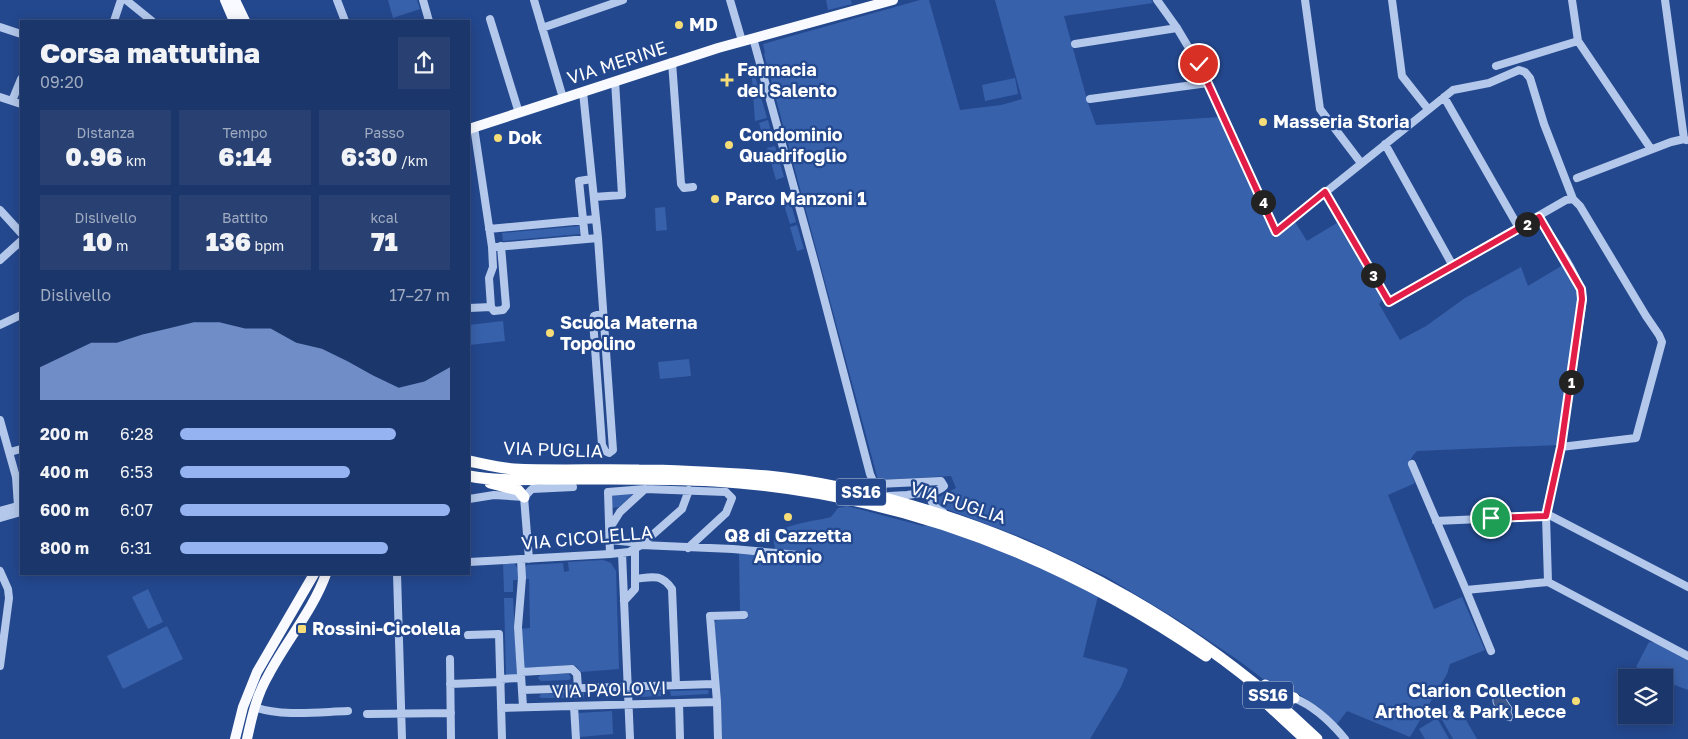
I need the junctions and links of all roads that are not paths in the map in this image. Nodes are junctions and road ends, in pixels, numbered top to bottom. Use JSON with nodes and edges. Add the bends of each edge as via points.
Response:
{"nodes":[{"id":1,"x":121,"y":0,"type":"edge"},
{"id":2,"x":126,"y":0,"type":"edge"},
{"id":3,"x":225,"y":0,"type":"edge"},
{"id":4,"x":235,"y":0,"type":"edge"},
{"id":5,"x":337,"y":0,"type":"edge"},
{"id":6,"x":423,"y":0,"type":"edge"},
{"id":7,"x":534,"y":0,"type":"edge"},
{"id":8,"x":623,"y":0,"type":"edge"},
{"id":9,"x":730,"y":0,"type":"edge"},
{"id":10,"x":893,"y":0,"type":"edge"},
{"id":11,"x":1157,"y":0,"type":"edge"},
{"id":12,"x":1305,"y":0,"type":"edge"},
{"id":13,"x":1392,"y":0,"type":"edge"},
{"id":14,"x":1572,"y":0,"type":"edge"},
{"id":15,"x":1665,"y":0,"type":"edge"},
{"id":16,"x":490,"y":19,"type":"dead end"},
{"id":17,"x":114,"y":20,"type":"edge"},
{"id":18,"x":151,"y":20,"type":"edge"},
{"id":19,"x":234,"y":20,"type":"edge"},
{"id":20,"x":245,"y":20,"type":"edge"},
{"id":21,"x":345,"y":20,"type":"edge"},
{"id":22,"x":429,"y":20,"type":"edge"},
{"id":23,"x":0,"y":27,"type":"edge"},
{"id":24,"x":542,"y":28,"type":"junction"},
{"id":25,"x":1177,"y":28,"type":"junction"},
{"id":26,"x":20,"y":34,"type":"edge"},
{"id":27,"x":753,"y":38,"type":"junction"},
{"id":28,"x":742,"y":41,"type":"junction"},
{"id":29,"x":1578,"y":42,"type":"junction"},
{"id":30,"x":1075,"y":44,"type":"dead end"},
{"id":31,"x":672,"y":62,"type":"junction"},
{"id":32,"x":1496,"y":66,"type":"dead end"},
{"id":33,"x":20,"y":81,"type":"edge"},
{"id":34,"x":615,"y":81,"type":"junction"},
{"id":35,"x":1208,"y":83,"type":"junction"},
{"id":36,"x":583,"y":92,"type":"junction"},
{"id":37,"x":0,"y":97,"type":"edge"},
{"id":38,"x":1444,"y":97,"type":"junction"},
{"id":39,"x":563,"y":98,"type":"junction"},
{"id":40,"x":1090,"y":99,"type":"dead end"},
{"id":41,"x":12,"y":101,"type":"junction"},
{"id":42,"x":20,"y":104,"type":"edge"},
{"id":43,"x":1428,"y":109,"type":"junction"},
{"id":44,"x":519,"y":113,"type":"junction"},
{"id":45,"x":471,"y":128,"type":"edge"},
{"id":46,"x":1686,"y":140,"type":"edge"},
{"id":47,"x":1385,"y":144,"type":"junction"},
{"id":48,"x":1651,"y":150,"type":"junction"},
{"id":49,"x":1361,"y":163,"type":"junction"},
{"id":50,"x":1577,"y":178,"type":"dead end"},
{"id":51,"x":592,"y":179,"type":"junction"},
{"id":52,"x":694,"y":187,"type":"dead end"},
{"id":53,"x":1325,"y":192,"type":"junction"},
{"id":54,"x":594,"y":198,"type":"junction"},
{"id":55,"x":1573,"y":199,"type":"junction"},
{"id":56,"x":0,"y":210,"type":"edge"},
{"id":57,"x":1539,"y":217,"type":"junction"},
{"id":58,"x":596,"y":219,"type":"junction"},
{"id":59,"x":583,"y":220,"type":"junction"},
{"id":60,"x":1519,"y":228,"type":"junction"},
{"id":61,"x":489,"y":230,"type":"junction"},
{"id":62,"x":20,"y":232,"type":"edge"},
{"id":63,"x":598,"y":238,"type":"junction"},
{"id":64,"x":585,"y":239,"type":"junction"},
{"id":65,"x":20,"y":242,"type":"edge"},
{"id":66,"x":501,"y":246,"type":"junction"},
{"id":67,"x":492,"y":247,"type":"junction"},
{"id":68,"x":0,"y":260,"type":"edge"},
{"id":69,"x":1453,"y":266,"type":"junction"},
{"id":70,"x":490,"y":307,"type":"junction"},
{"id":71,"x":470,"y":308,"type":"edge"},
{"id":72,"x":603,"y":313,"type":"junction"},
{"id":73,"x":20,"y":318,"type":"edge"},
{"id":74,"x":0,"y":325,"type":"edge"},
{"id":75,"x":597,"y":370,"type":"junction"},
{"id":76,"x":607,"y":370,"type":"junction"},
{"id":77,"x":0,"y":420,"type":"edge"},
{"id":78,"x":1561,"y":447,"type":"junction"},
{"id":79,"x":20,"y":449,"type":"edge"},
{"id":80,"x":10,"y":452,"type":"junction"},
{"id":81,"x":472,"y":461,"type":"edge"},
{"id":82,"x":1412,"y":464,"type":"dead end"},
{"id":83,"x":474,"y":477,"type":"edge"},
{"id":84,"x":573,"y":487,"type":"dead end"},
{"id":85,"x":645,"y":489,"type":"junction"},
{"id":86,"x":689,"y":490,"type":"junction"},
{"id":87,"x":936,"y":491,"type":"junction"},
{"id":88,"x":872,"y":494,"type":"junction"},
{"id":89,"x":524,"y":497,"type":"junction"},
{"id":90,"x":470,"y":499,"type":"edge"},
{"id":91,"x":20,"y":508,"type":"edge"},
{"id":92,"x":0,"y":511,"type":"edge"},
{"id":93,"x":12,"y":515,"type":"junction"},
{"id":94,"x":1546,"y":516,"type":"junction"},
{"id":95,"x":0,"y":518,"type":"edge"},
{"id":96,"x":958,"y":519,"type":"junction"},
{"id":97,"x":1436,"y":521,"type":"junction"},
{"id":98,"x":0,"y":523,"type":"edge"},
{"id":99,"x":610,"y":530,"type":"junction"},
{"id":100,"x":610,"y":540,"type":"junction"},
{"id":101,"x":688,"y":548,"type":"junction"},
{"id":102,"x":632,"y":550,"type":"junction"},
{"id":103,"x":610,"y":554,"type":"junction"},
{"id":104,"x":798,"y":555,"type":"dead end"},
{"id":105,"x":525,"y":559,"type":"junction"},
{"id":106,"x":470,"y":562,"type":"edge"},
{"id":107,"x":0,"y":570,"type":"edge"},
{"id":108,"x":313,"y":575,"type":"edge"},
{"id":109,"x":325,"y":575,"type":"edge"},
{"id":110,"x":397,"y":575,"type":"edge"},
{"id":111,"x":635,"y":579,"type":"junction"},
{"id":112,"x":1548,"y":582,"type":"junction"},
{"id":113,"x":1688,"y":587,"type":"edge"},
{"id":114,"x":1466,"y":590,"type":"junction"},
{"id":115,"x":624,"y":600,"type":"junction"},
{"id":116,"x":744,"y":615,"type":"dead end"},
{"id":117,"x":468,"y":635,"type":"dead end"},
{"id":118,"x":1491,"y":651,"type":"dead end"},
{"id":119,"x":1217,"y":655,"type":"junction"},
{"id":120,"x":1688,"y":656,"type":"edge"},
{"id":121,"x":450,"y":659,"type":"dead end"},
{"id":122,"x":0,"y":666,"type":"edge"},
{"id":123,"x":521,"y":675,"type":"junction"},
{"id":124,"x":500,"y":680,"type":"junction"},
{"id":125,"x":450,"y":684,"type":"junction"},
{"id":126,"x":714,"y":684,"type":"junction"},
{"id":127,"x":676,"y":685,"type":"junction"},
{"id":128,"x":626,"y":686,"type":"junction"},
{"id":129,"x":578,"y":688,"type":"junction"},
{"id":130,"x":522,"y":690,"type":"junction"},
{"id":131,"x":1294,"y":698,"type":"joint"},
{"id":132,"x":717,"y":702,"type":"junction"},
{"id":133,"x":679,"y":703,"type":"junction"},
{"id":134,"x":629,"y":704,"type":"junction"},
{"id":135,"x":574,"y":706,"type":"junction"},
{"id":136,"x":254,"y":707,"type":"junction"},
{"id":137,"x":523,"y":707,"type":"junction"},
{"id":138,"x":501,"y":708,"type":"junction"},
{"id":139,"x":348,"y":711,"type":"dead end"},
{"id":140,"x":401,"y":713,"type":"junction"},
{"id":141,"x":451,"y":713,"type":"junction"},
{"id":142,"x":367,"y":714,"type":"dead end"},
{"id":143,"x":235,"y":739,"type":"edge"},
{"id":144,"x":247,"y":739,"type":"edge"},
{"id":145,"x":402,"y":739,"type":"edge"},
{"id":146,"x":452,"y":739,"type":"edge"},
{"id":147,"x":502,"y":739,"type":"edge"},
{"id":148,"x":576,"y":739,"type":"edge"},
{"id":149,"x":630,"y":739,"type":"edge"},
{"id":150,"x":680,"y":739,"type":"edge"},
{"id":151,"x":718,"y":739,"type":"edge"},
{"id":152,"x":1305,"y":739,"type":"edge"},
{"id":153,"x":1316,"y":739,"type":"edge"},
{"id":154,"x":1344,"y":739,"type":"edge"}],
"edges":[{"from":1,"to":17,"type":"street"},
{"from":2,"to":18,"type":"street"},
{"from":3,"to":19,"type":"main road"},
{"from":4,"to":20,"type":"main road"},
{"from":5,"to":21,"type":"street"},
{"from":6,"to":22,"type":"street"},
{"from":7,"to":24,"type":"street"},
{"from":8,"to":24,"type":"street"},
{"from":9,"to":28,"type":"street"},
{"from":10,"to":27,"type":"main road","name":"VIA MERINE"},
{"from":11,"to":25,"type":"street"},
{"from":12,"to":49,"type":"street","via":[[1320,108]]},
{"from":13,"to":43,"type":"street","via":[[1402,76]]},
{"from":14,"to":29,"type":"street"},
{"from":15,"to":46,"type":"street"},
{"from":16,"to":44,"type":"street"},
{"from":23,"to":26,"type":"street"},
{"from":24,"to":39,"type":"street"},
{"from":25,"to":30,"type":"street"},
{"from":25,"to":35,"type":"street"},
{"from":27,"to":28,"type":"main road","name":"VIA MERINE"},
{"from":27,"to":87,"type":"street","via":[[870,474],[878,484],[941,481],[944,486]]},
{"from":28,"to":31,"type":"main road","name":"VIA MERINE"},
{"from":29,"to":32,"type":"street"},
{"from":29,"to":48,"type":"street"},
{"from":31,"to":34,"type":"main road","name":"VIA MERINE"},
{"from":31,"to":52,"type":"street","via":[[681,184],[684,188]]},
{"from":33,"to":41,"type":"street"},
{"from":34,"to":36,"type":"main road","name":"VIA MERINE"},
{"from":34,"to":54,"type":"street","via":[[622,195]]},
{"from":35,"to":40,"type":"street"},
{"from":35,"to":53,"type":"street","via":[[1276,232]]},
{"from":36,"to":39,"type":"main road","name":"VIA MERINE"},
{"from":36,"to":51,"type":"street"},
{"from":37,"to":41,"type":"street"},
{"from":38,"to":43,"type":"street"},
{"from":38,"to":55,"type":"street","via":[[1453,90],[1489,83],[1519,70],[1525,72],[1530,78]]},
{"from":38,"to":60,"type":"street"},
{"from":39,"to":44,"type":"main road","name":"VIA MERINE"},
{"from":41,"to":42,"type":"street"},
{"from":43,"to":47,"type":"street"},
{"from":44,"to":45,"type":"main road","name":"VIA MERINE"},
{"from":45,"to":61,"type":"street"},
{"from":46,"to":48,"type":"street"},
{"from":47,"to":49,"type":"street"},
{"from":47,"to":69,"type":"street"},
{"from":48,"to":50,"type":"street"},
{"from":49,"to":53,"type":"street"},
{"from":51,"to":54,"type":"street"},
{"from":51,"to":59,"type":"street","via":[[580,181]]},
{"from":53,"to":69,"type":"street","via":[[1389,302]]},
{"from":54,"to":58,"type":"street"},
{"from":55,"to":57,"type":"street"},
{"from":55,"to":78,"type":"street","via":[[1662,342],[1636,438]]},
{"from":56,"to":62,"type":"street"},
{"from":57,"to":60,"type":"street"},
{"from":57,"to":78,"type":"street","via":[[1576,278],[1582,299]]},
{"from":58,"to":59,"type":"street"},
{"from":58,"to":63,"type":"street"},
{"from":59,"to":61,"type":"street"},
{"from":59,"to":64,"type":"street"},
{"from":60,"to":69,"type":"street"},
{"from":61,"to":67,"type":"street"},
{"from":63,"to":64,"type":"street"},
{"from":63,"to":72,"type":"street"},
{"from":64,"to":66,"type":"street"},
{"from":65,"to":68,"type":"street"},
{"from":66,"to":67,"type":"street"},
{"from":66,"to":70,"type":"street","via":[[506,306],[503,310],[494,311]]},
{"from":67,"to":70,"type":"street"},
{"from":70,"to":71,"type":"street"},
{"from":72,"to":75,"type":"street","via":[[594,316],[593,320]]},
{"from":72,"to":76,"type":"street"},
{"from":73,"to":74,"type":"street"},
{"from":75,"to":76,"type":"street"},
{"from":75,"to":76,"type":"street","via":[[602,445],[605,452],[609,452],[613,450]]},
{"from":77,"to":80,"type":"street"},
{"from":78,"to":94,"type":"street"},
{"from":79,"to":80,"type":"street"},
{"from":80,"to":91,"type":"street"},
{"from":81,"to":88,"type":"highway","name":"VIA PUGLIA","number":"SS16","via":[[521,469],[723,473],[771,477]]},
{"from":82,"to":97,"type":"street"},
{"from":83,"to":89,"type":"highway","via":[[518,490]]},
{"from":83,"to":152,"type":"highway","name":"VIA PUGLIA","number":"SS16","via":[[643,479],[761,485],[858,500],[971,533],[1035,558],[1153,621],[1228,672]]},
{"from":84,"to":89,"type":"street","name":"VIA PUGLIA","via":[[532,489]]},
{"from":85,"to":86,"type":"street"},
{"from":85,"to":99,"type":"street","via":[[620,512]]},
{"from":85,"to":99,"type":"street","via":[[608,492]]},
{"from":86,"to":101,"type":"street","via":[[726,492],[732,498],[726,513]]},
{"from":86,"to":102,"type":"street","via":[[682,509]]},
{"from":87,"to":88,"type":"street","via":[[895,496]]},
{"from":87,"to":96,"type":"street","via":[[931,497],[937,510]]},
{"from":88,"to":96,"type":"highway","name":"VIA PUGLIA","number":"SS16"},
{"from":89,"to":90,"type":"street","via":[[494,495]]},
{"from":89,"to":105,"type":"street"},
{"from":91,"to":92,"type":"street"},
{"from":91,"to":93,"type":"street"},
{"from":93,"to":95,"type":"street"},
{"from":93,"to":98,"type":"street"},
{"from":94,"to":97,"type":"street"},
{"from":94,"to":112,"type":"street"},
{"from":94,"to":113,"type":"street","via":[[1552,516]]},
{"from":96,"to":119,"type":"highway","name":"VIA PUGLIA","number":"SS16","via":[[1038,550],[1104,583]]},
{"from":97,"to":114,"type":"street"},
{"from":99,"to":100,"type":"street"},
{"from":100,"to":102,"type":"street","via":[[630,542]]},
{"from":100,"to":103,"type":"street"},
{"from":101,"to":102,"type":"street","name":"VIA CICOLELLA"},
{"from":101,"to":104,"type":"street","name":"VIA CICOLELLA"},
{"from":102,"to":103,"type":"street","name":"VIA CICOLELLA"},
{"from":102,"to":111,"type":"street"},
{"from":102,"to":115,"type":"street"},
{"from":103,"to":105,"type":"street","name":"VIA CICOLELLA"},
{"from":105,"to":106,"type":"street","name":"VIA CICOLELLA"},
{"from":105,"to":123,"type":"street","via":[[518,627]]},
{"from":107,"to":122,"type":"street","via":[[9,598]]},
{"from":108,"to":143,"type":"main road","via":[[257,672]]},
{"from":109,"to":136,"type":"main road","via":[[302,621],[268,674]]},
{"from":110,"to":140,"type":"street"},
{"from":111,"to":115,"type":"street","via":[[635,590]]},
{"from":111,"to":127,"type":"street","via":[[659,577],[672,589]]},
{"from":112,"to":114,"type":"street"},
{"from":112,"to":120,"type":"street"},
{"from":114,"to":118,"type":"street"},
{"from":115,"to":128,"type":"street"},
{"from":116,"to":126,"type":"street","via":[[710,616]]},
{"from":117,"to":124,"type":"street","via":[[499,634]]},
{"from":119,"to":131,"type":"highway","via":[[1227,658],[1268,688]]},
{"from":119,"to":153,"type":"highway","name":"VIA PUGLIA","number":"SS16"},
{"from":121,"to":125,"type":"street"},
{"from":123,"to":124,"type":"street"},
{"from":123,"to":129,"type":"street","name":"VIA PAOLO VI","via":[[572,670],[577,674]]},
{"from":123,"to":130,"type":"street"},
{"from":124,"to":125,"type":"street"},
{"from":124,"to":138,"type":"street"},
{"from":125,"to":141,"type":"street"},
{"from":126,"to":127,"type":"street","name":"VIA PAOLO VI"},
{"from":126,"to":132,"type":"street"},
{"from":127,"to":128,"type":"street","name":"VIA PAOLO VI"},
{"from":128,"to":129,"type":"street","name":"VIA PAOLO VI"},
{"from":128,"to":134,"type":"street"},
{"from":129,"to":130,"type":"street","name":"VIA PAOLO VI"},
{"from":130,"to":137,"type":"street"},
{"from":131,"to":154,"type":"street","via":[[1315,710]]},
{"from":132,"to":133,"type":"street","name":"VIA PAOLO VI"},
{"from":132,"to":151,"type":"street"},
{"from":133,"to":134,"type":"street","name":"VIA PAOLO VI"},
{"from":133,"to":150,"type":"street"},
{"from":134,"to":135,"type":"street","name":"VIA PAOLO VI"},
{"from":134,"to":149,"type":"street"},
{"from":135,"to":137,"type":"street","name":"VIA PAOLO VI"},
{"from":135,"to":148,"type":"street"},
{"from":136,"to":139,"type":"street","via":[[297,714]]},
{"from":136,"to":144,"type":"main road"},
{"from":137,"to":138,"type":"street","name":"VIA PAOLO VI"},
{"from":138,"to":147,"type":"street"},
{"from":140,"to":141,"type":"street"},
{"from":140,"to":142,"type":"street"},
{"from":140,"to":145,"type":"street"},
{"from":141,"to":146,"type":"street"}]}
